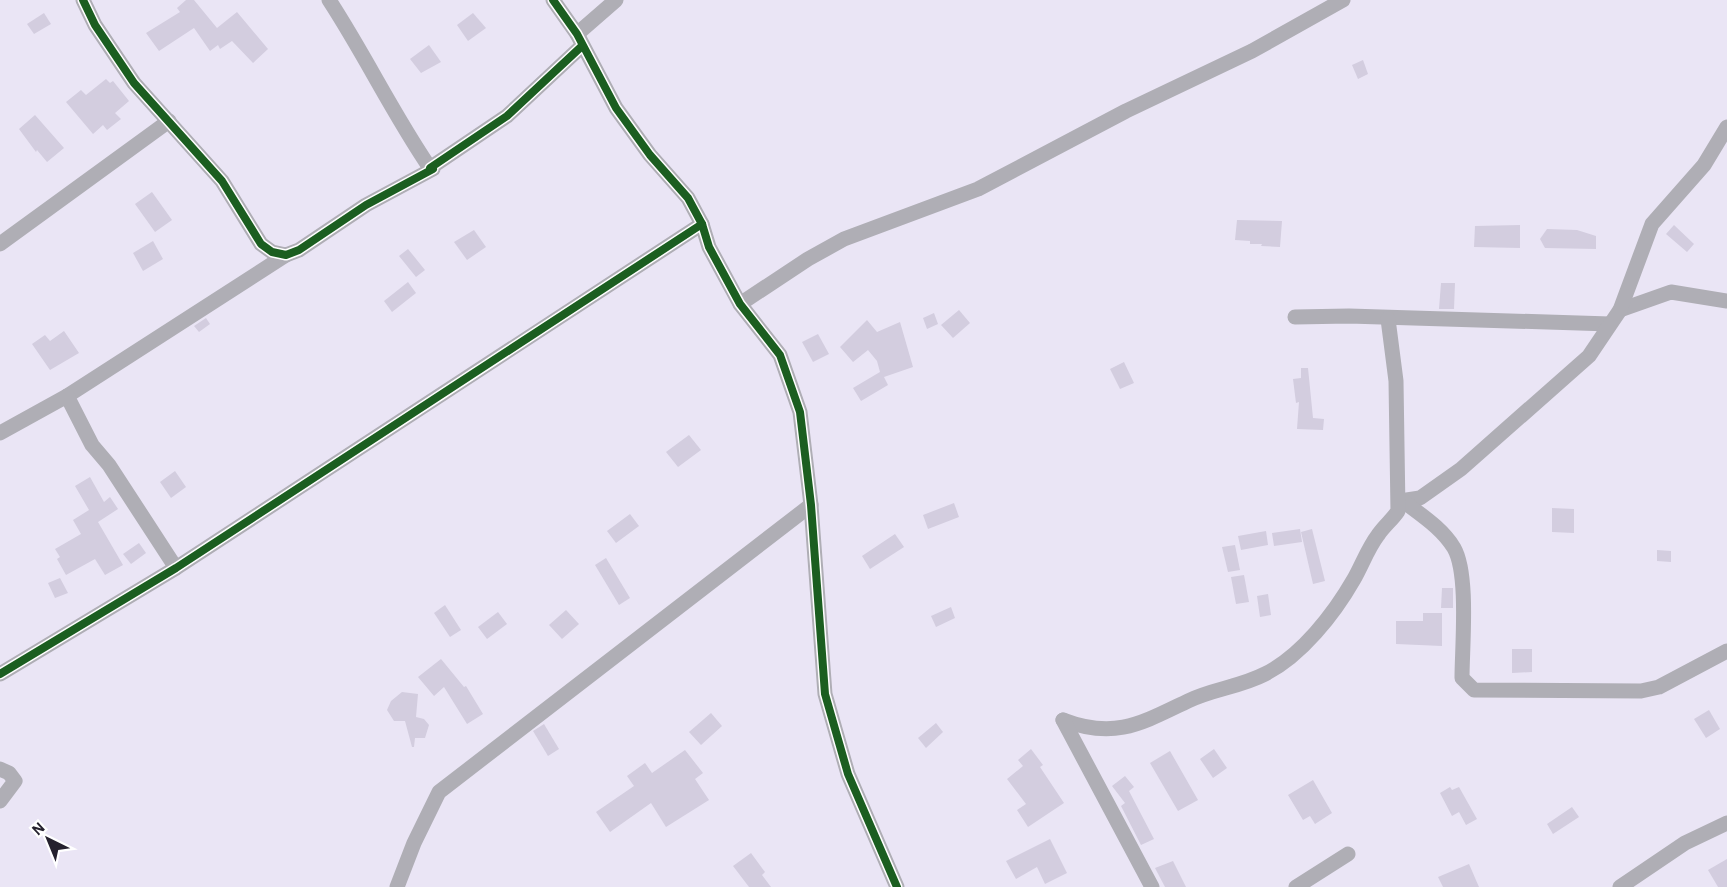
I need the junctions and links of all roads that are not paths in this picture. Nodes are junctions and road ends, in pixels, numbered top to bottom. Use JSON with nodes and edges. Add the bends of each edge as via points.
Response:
{"nodes":[{"id":1,"x":83,"y":0,"type":"edge"},
{"id":2,"x":329,"y":0,"type":"edge"},
{"id":3,"x":553,"y":0,"type":"edge"},
{"id":4,"x":616,"y":0,"type":"edge"},
{"id":5,"x":1343,"y":0,"type":"edge"},
{"id":6,"x":579,"y":40,"type":"junction"},
{"id":7,"x":169,"y":121,"type":"junction"},
{"id":8,"x":1727,"y":127,"type":"edge"},
{"id":9,"x":430,"y":168,"type":"junction"},
{"id":10,"x":702,"y":225,"type":"junction"},
{"id":11,"x":0,"y":244,"type":"edge"},
{"id":12,"x":286,"y":255,"type":"junction"},
{"id":13,"x":1727,"y":301,"type":"edge"},
{"id":14,"x":740,"y":304,"type":"junction"},
{"id":15,"x":1620,"y":310,"type":"junction"},
{"id":16,"x":1295,"y":317,"type":"dead end"},
{"id":17,"x":1388,"y":319,"type":"junction"},
{"id":18,"x":1610,"y":324,"type":"junction"},
{"id":19,"x":67,"y":396,"type":"junction"},
{"id":20,"x":0,"y":433,"type":"edge"},
{"id":21,"x":1401,"y":501,"type":"junction"},
{"id":22,"x":811,"y":505,"type":"junction"},
{"id":23,"x":176,"y":568,"type":"junction"},
{"id":24,"x":1727,"y":651,"type":"edge"},
{"id":25,"x":0,"y":674,"type":"edge"},
{"id":26,"x":0,"y":769,"type":"edge"},
{"id":27,"x":0,"y":801,"type":"edge"},
{"id":28,"x":1727,"y":823,"type":"edge"},
{"id":29,"x":1348,"y":854,"type":"dead end"},
{"id":30,"x":397,"y":887,"type":"edge"},
{"id":31,"x":897,"y":887,"type":"edge"},
{"id":32,"x":1152,"y":887,"type":"edge"},
{"id":33,"x":1296,"y":887,"type":"edge"},
{"id":34,"x":1620,"y":887,"type":"edge"}],
"edges":[{"from":1,"to":7,"type":"street","via":[[134,83]]},
{"from":2,"to":9,"type":"street"},
{"from":3,"to":6,"type":"street"},
{"from":4,"to":6,"type":"street"},
{"from":5,"to":14,"type":"street","via":[[1252,51],[1126,111],[978,189],[844,239]]},
{"from":6,"to":9,"type":"street","via":[[507,116]]},
{"from":6,"to":10,"type":"street","via":[[616,108],[688,198]]},
{"from":7,"to":11,"type":"street"},
{"from":7,"to":12,"type":"street","via":[[222,181],[261,244]]},
{"from":8,"to":15,"type":"street","via":[[1704,165],[1652,224]]},
{"from":9,"to":12,"type":"street","via":[[433,169]]},
{"from":10,"to":14,"type":"street","via":[[709,247]]},
{"from":10,"to":23,"type":"street"},
{"from":12,"to":19,"type":"street"},
{"from":13,"to":15,"type":"street","via":[[1671,292]]},
{"from":14,"to":22,"type":"street","via":[[780,355],[800,412]]},
{"from":15,"to":18,"type":"street"},
{"from":16,"to":17,"type":"street"},
{"from":17,"to":18,"type":"street"},
{"from":17,"to":21,"type":"street","via":[[1396,381]]},
{"from":18,"to":21,"type":"street","via":[[1589,356],[1461,469],[1420,498]]},
{"from":19,"to":20,"type":"street"},
{"from":19,"to":23,"type":"street","via":[[92,445]]},
{"from":21,"to":24,"type":"street","via":[[1433,523],[1455,550],[1462,577],[1462,678],[1474,690],[1641,691],[1659,687]]},
{"from":21,"to":32,"type":"street","via":[[1339,605],[1294,653],[1267,674],[1189,700],[1153,720],[1127,728],[1083,728],[1063,720]]},
{"from":22,"to":30,"type":"street","via":[[439,792]]},
{"from":22,"to":31,"type":"street","via":[[825,693],[848,774]]},
{"from":23,"to":25,"type":"street"},
{"from":26,"to":27,"type":"street","via":[[15,781]]},
{"from":28,"to":34,"type":"street","via":[[1685,843]]},
{"from":29,"to":33,"type":"street"}]}
